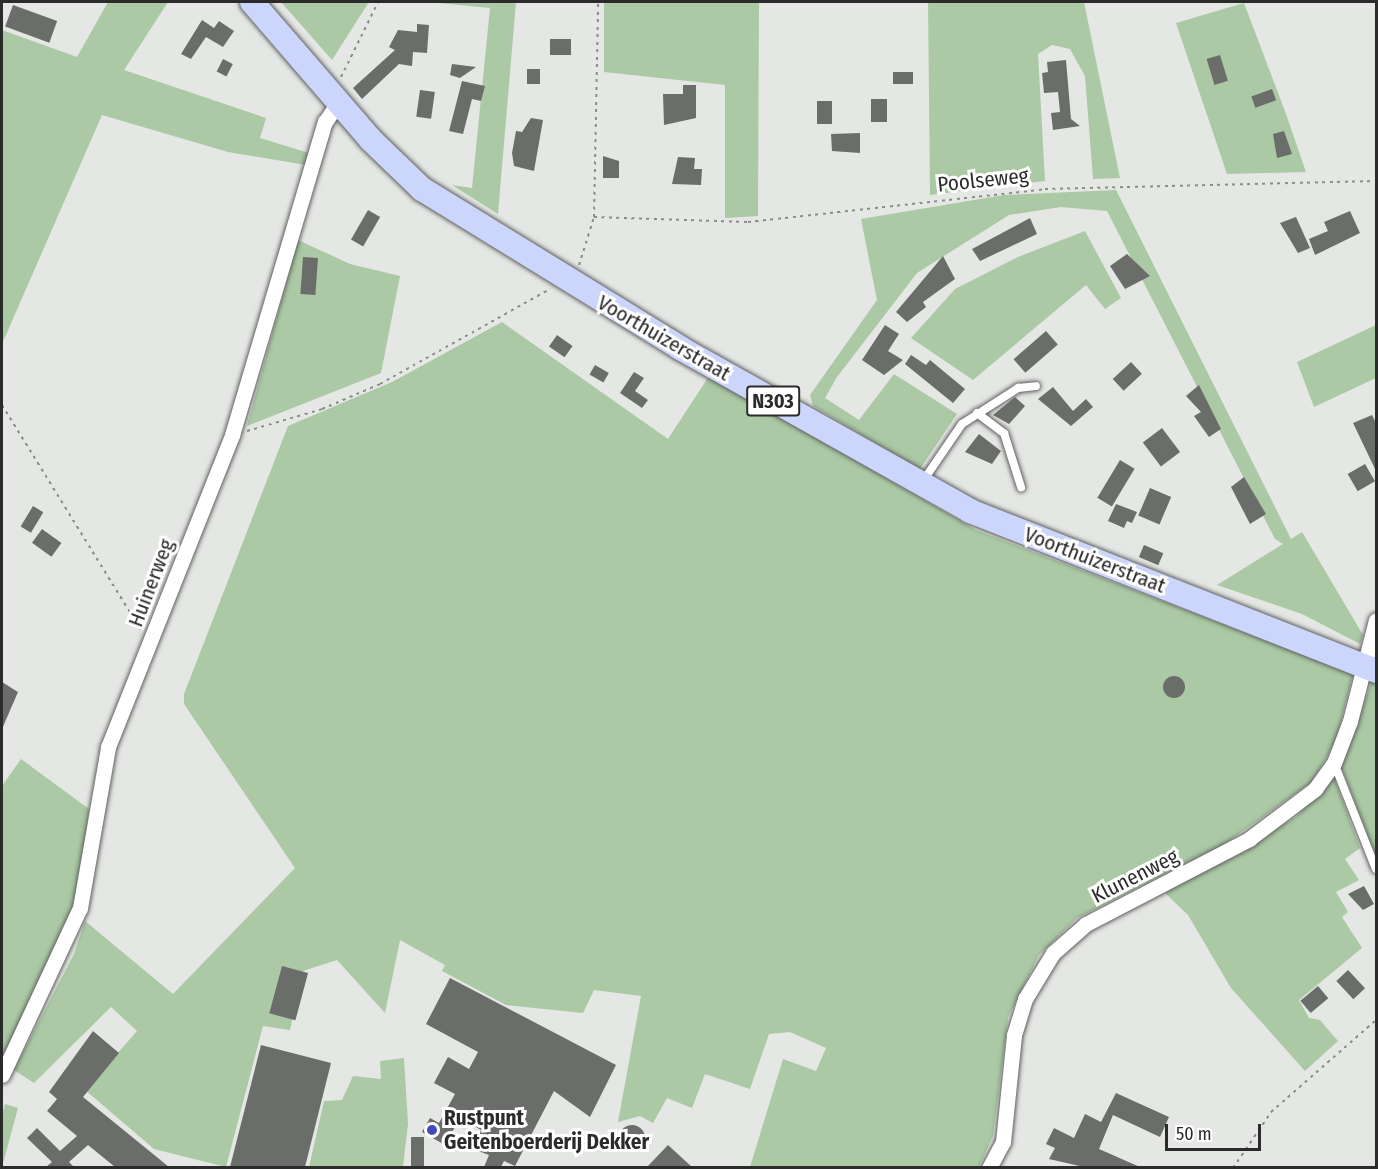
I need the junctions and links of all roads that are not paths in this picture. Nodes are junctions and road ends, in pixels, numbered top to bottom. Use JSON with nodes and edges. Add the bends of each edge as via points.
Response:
{"nodes":[{"id":1,"x":252,"y":2,"type":"edge"},
{"id":2,"x":335,"y":94,"type":"junction"},
{"id":3,"x":1036,"y":386,"type":"dead end"},
{"id":4,"x":977,"y":413,"type":"junction"},
{"id":5,"x":921,"y":485,"type":"junction"},
{"id":6,"x":1021,"y":488,"type":"dead end"},
{"id":7,"x":1377,"y":620,"type":"edge"},
{"id":8,"x":1371,"y":668,"type":"edge"},
{"id":9,"x":1334,"y":763,"type":"junction"},
{"id":10,"x":1377,"y":869,"type":"edge"},
{"id":11,"x":2,"y":1075,"type":"edge"},
{"id":12,"x":989,"y":1167,"type":"edge"}],
"edges":[{"from":1,"to":2,"type":"main road","name":"Voorthuizerstraat","number":"N303"},
{"from":2,"to":5,"type":"main road","name":"Voorthuizerstraat","number":"N303","via":[[422,189],[566,279]]},
{"from":2,"to":11,"type":"street","name":"Huinerweg","via":[[232,435],[99,780],[80,908]]},
{"from":3,"to":4,"type":"lane","via":[[1018,388]]},
{"from":4,"to":5,"type":"lane","via":[[962,424]]},
{"from":4,"to":6,"type":"lane","via":[[1004,433]]},
{"from":5,"to":8,"type":"main road","name":"Voorthuizerstraat","number":"N303","via":[[1031,537]]},
{"from":7,"to":8,"type":"street","name":"Klunenweg"},
{"from":8,"to":9,"type":"street","name":"Klunenweg"},
{"from":9,"to":10,"type":"lane"},
{"from":9,"to":12,"type":"street","name":"Klunenweg","via":[[1292,811],[1181,877],[1086,924],[1053,953],[1025,999],[1014,1035],[1003,1142]]}]}
